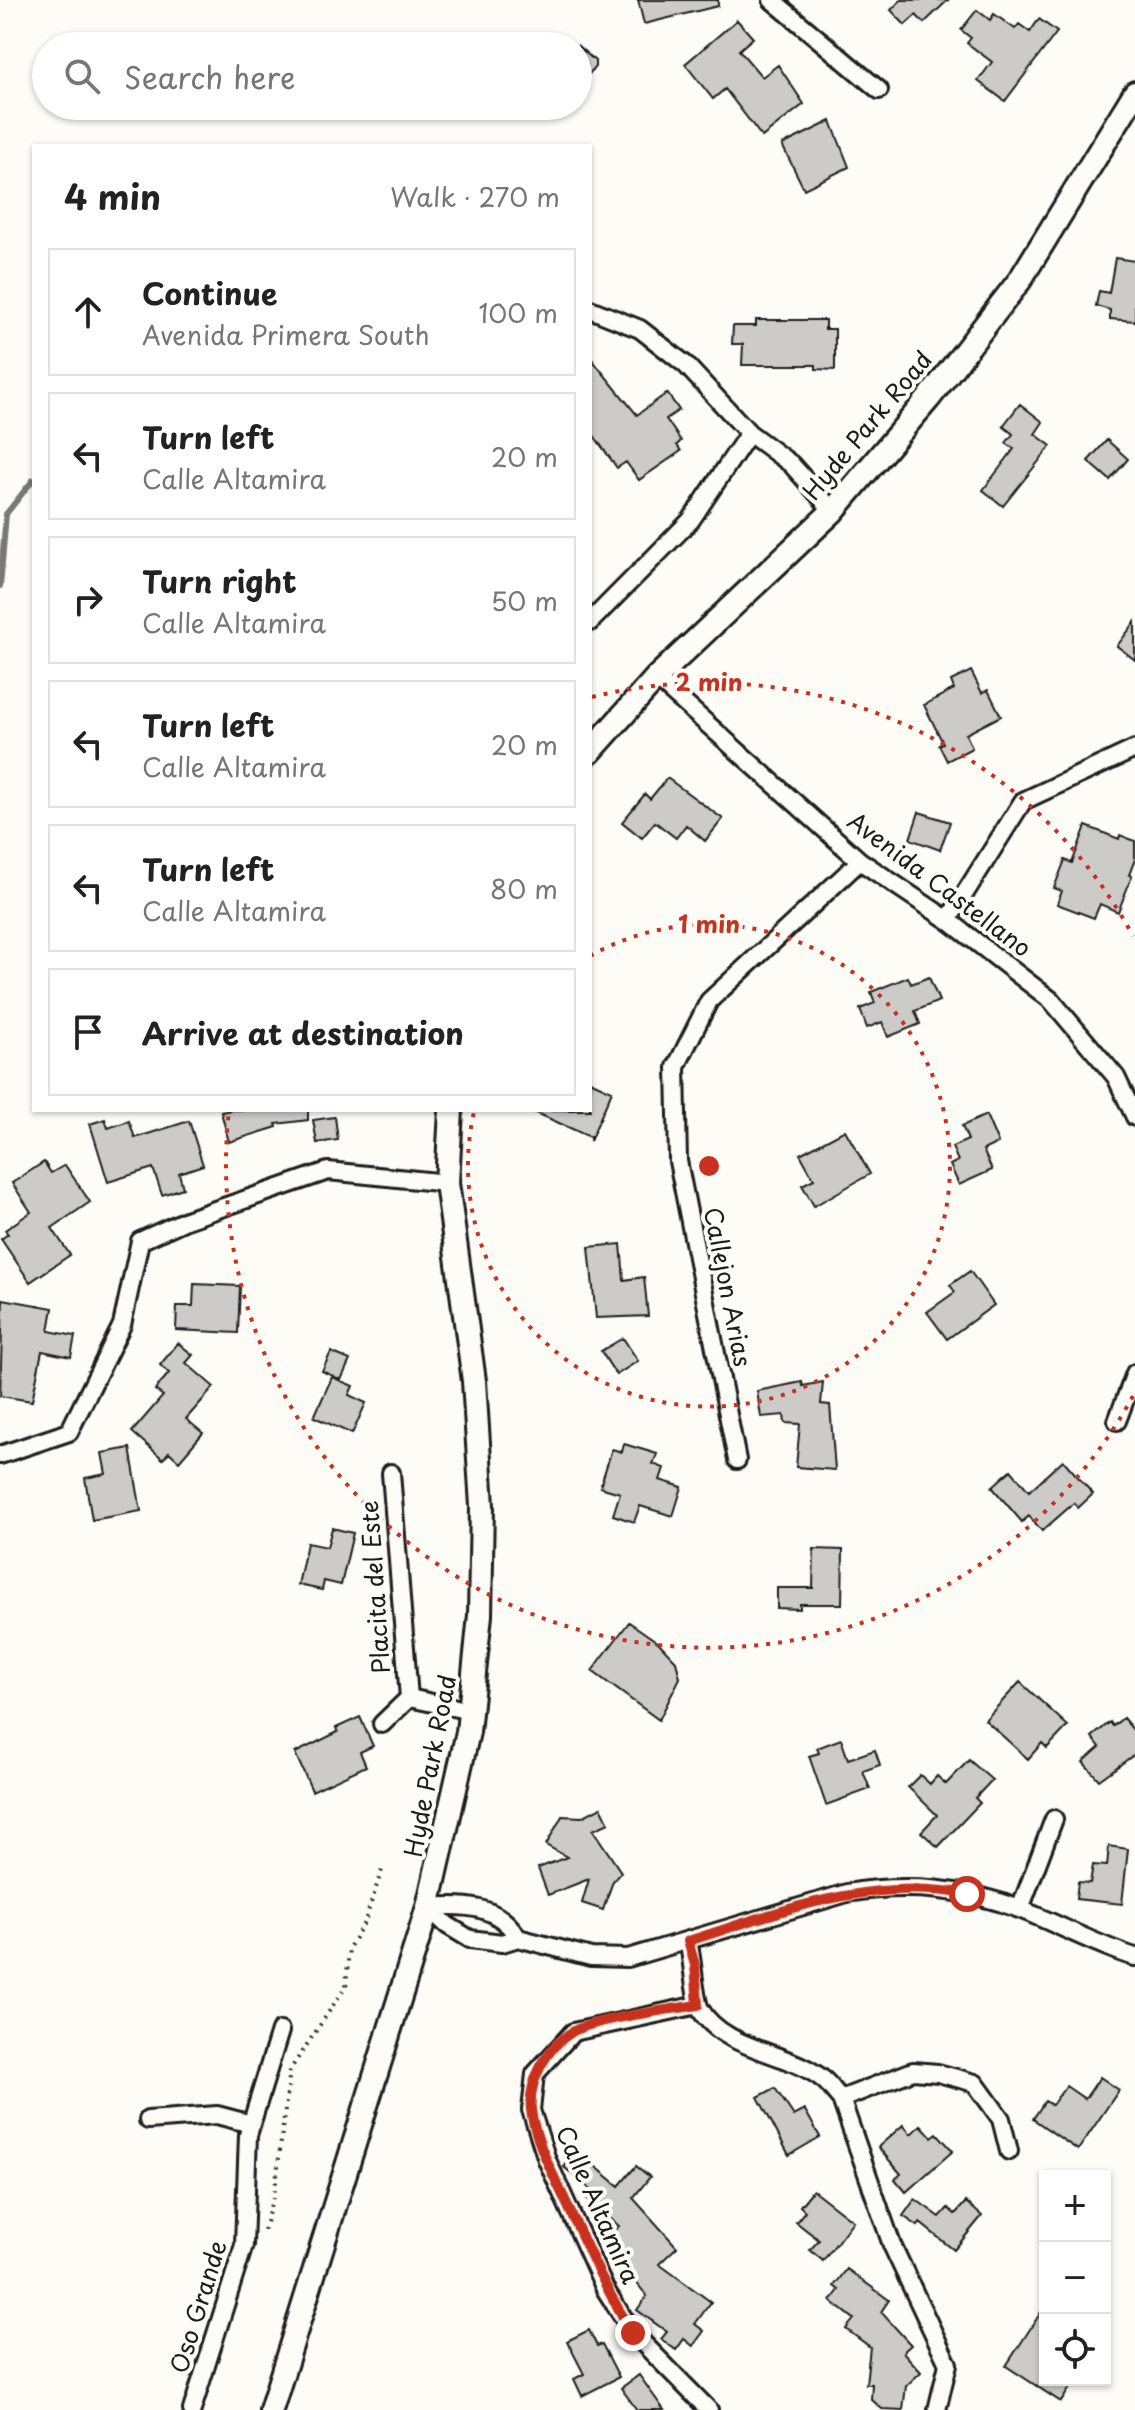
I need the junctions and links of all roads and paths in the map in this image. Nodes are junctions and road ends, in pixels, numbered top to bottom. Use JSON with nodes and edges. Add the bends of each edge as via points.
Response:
{"nodes":[{"id":1,"x":772,"y":0,"type":"edge"},
{"id":2,"x":879,"y":90,"type":"dead end"},
{"id":3,"x":1134,"y":96,"type":"edge"},
{"id":4,"x":592,"y":310,"type":"edge"},
{"id":5,"x":749,"y":433,"type":"junction"},
{"id":6,"x":833,"y":511,"type":"junction"},
{"id":7,"x":592,"y":620,"type":"edge"},
{"id":8,"x":656,"y":678,"type":"junction"},
{"id":9,"x":1135,"y":749,"type":"edge"},
{"id":10,"x":592,"y":750,"type":"edge"},
{"id":11,"x":860,"y":861,"type":"junction"},
{"id":12,"x":948,"y":920,"type":"junction"},
{"id":13,"x":451,"y":1112,"type":"edge"},
{"id":14,"x":1135,"y":1117,"type":"edge"},
{"id":15,"x":447,"y":1183,"type":"junction"},
{"id":16,"x":1135,"y":1373,"type":"edge"},
{"id":17,"x":1117,"y":1421,"type":"dead end"},
{"id":18,"x":0,"y":1455,"type":"edge"},
{"id":19,"x":737,"y":1460,"type":"dead end"},
{"id":20,"x":391,"y":1473,"type":"dead end"},
{"id":21,"x":409,"y":1698,"type":"junction"},
{"id":22,"x":471,"y":1711,"type":"junction"},
{"id":23,"x":382,"y":1724,"type":"dead end"},
{"id":24,"x":1054,"y":1819,"type":"dead end"},
{"id":25,"x":383,"y":1867,"type":"dead end"},
{"id":26,"x":428,"y":1907,"type":"junction"},
{"id":27,"x":1020,"y":1909,"type":"junction"},
{"id":28,"x":518,"y":1938,"type":"junction"},
{"id":29,"x":688,"y":1941,"type":"junction"},
{"id":30,"x":1135,"y":1957,"type":"edge"},
{"id":31,"x":698,"y":2005,"type":"junction"},
{"id":32,"x":280,"y":2031,"type":"dead end"},
{"id":33,"x":841,"y":2099,"type":"junction"},
{"id":34,"x":148,"y":2120,"type":"dead end"},
{"id":35,"x":251,"y":2124,"type":"junction"},
{"id":36,"x":1009,"y":2151,"type":"dead end"},
{"id":37,"x":261,"y":2237,"type":"dead end"},
{"id":38,"x":192,"y":2410,"type":"edge"},
{"id":39,"x":271,"y":2410,"type":"edge"},
{"id":40,"x":709,"y":2410,"type":"edge"},
{"id":41,"x":937,"y":2410,"type":"edge"}],
"edges":[{"from":1,"to":2,"type":"street"},
{"from":3,"to":6,"type":"main road","name":"Hyde Park Road","via":[[1020,280]]},
{"from":4,"to":5,"type":"street","via":[[628,323],[665,347],[704,380]]},
{"from":5,"to":6,"type":"street","via":[[791,464]]},
{"from":5,"to":7,"type":"street","via":[[691,520]]},
{"from":6,"to":8,"type":"main road","name":"Hyde Park Road"},
{"from":8,"to":10,"type":"main road","name":"Hyde Park Road"},
{"from":8,"to":11,"type":"street","name":"Avenida Castellano"},
{"from":9,"to":12,"type":"street","via":[[1023,801]]},
{"from":11,"to":12,"type":"street","name":"Avenida Castellano"},
{"from":11,"to":19,"type":"street","name":"Callejon Arias","via":[[709,1001],[676,1067],[678,1161]]},
{"from":12,"to":14,"type":"street","name":"Avenida Castellano","via":[[1051,1000],[1116,1077]]},
{"from":13,"to":15,"type":"main road","name":"Hyde Park Road"},
{"from":15,"to":18,"type":"street","via":[[328,1171],[140,1241],[122,1325],[69,1432]]},
{"from":15,"to":22,"type":"main road","name":"Hyde Park Road","via":[[481,1464],[482,1581]]},
{"from":16,"to":17,"type":"street"},
{"from":20,"to":21,"type":"street","name":"Placita del Este"},
{"from":21,"to":22,"type":"street","name":"Placita del Este"},
{"from":21,"to":23,"type":"street","name":"Placita del Este"},
{"from":22,"to":26,"type":"main road","name":"Hyde Park Road"},
{"from":24,"to":27,"type":"street"},
{"from":25,"to":37,"type":"path","via":[[365,1921],[349,1948],[346,1986],[290,2070],[275,2189]]},
{"from":26,"to":28,"type":"street","via":[[470,1939],[502,1943]]},
{"from":26,"to":28,"type":"street","via":[[462,1905],[488,1911],[506,1921]]},
{"from":26,"to":39,"type":"main road","name":"Hyde Park Road"},
{"from":27,"to":29,"type":"street","via":[[950,1891],[882,1888],[828,1898]]},
{"from":27,"to":30,"type":"street"},
{"from":28,"to":29,"type":"street","via":[[610,1959]]},
{"from":29,"to":31,"type":"street"},
{"from":31,"to":33,"type":"street","via":[[722,2031],[825,2080]]},
{"from":31,"to":40,"type":"street","name":"Calle Altamira","via":[[573,2032],[535,2074],[531,2110],[547,2160],[605,2289],[633,2333]]},
{"from":32,"to":35,"type":"street","name":"Oso Grande"},
{"from":33,"to":36,"type":"street","via":[[913,2071],[975,2083],[1001,2119]]},
{"from":33,"to":41,"type":"street","via":[[892,2245],[948,2364]]},
{"from":34,"to":35,"type":"street","via":[[217,2115]]},
{"from":35,"to":38,"type":"street","name":"Oso Grande","via":[[245,2151],[244,2245]]}]}
